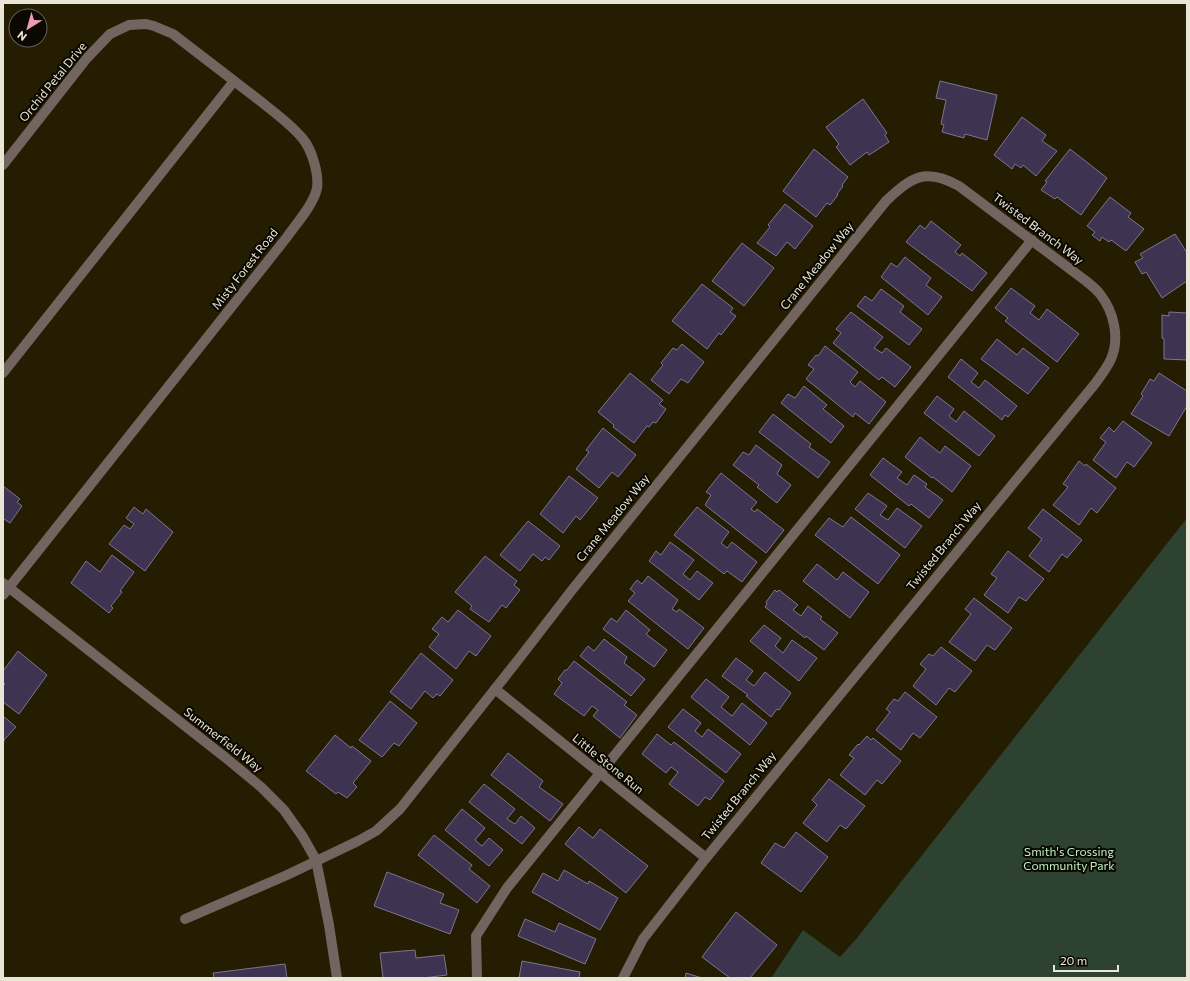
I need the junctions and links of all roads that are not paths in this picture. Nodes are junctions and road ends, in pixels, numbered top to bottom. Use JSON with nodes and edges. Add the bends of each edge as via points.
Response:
{"nodes":[{"id":1,"x":110,"y":34,"type":"joint"},
{"id":2,"x":234,"y":81,"type":"junction"},
{"id":3,"x":3,"y":166,"type":"edge"},
{"id":4,"x":920,"y":177,"type":"joint"},
{"id":5,"x":1032,"y":240,"type":"junction"},
{"id":6,"x":3,"y":373,"type":"edge"},
{"id":7,"x":5,"y":588,"type":"edge"},
{"id":8,"x":495,"y":689,"type":"junction"},
{"id":9,"x":599,"y":773,"type":"junction"},
{"id":10,"x":706,"y":858,"type":"junction"},
{"id":11,"x":316,"y":860,"type":"junction"},
{"id":12,"x":185,"y":919,"type":"dead end"},
{"id":13,"x":337,"y":978,"type":"edge"},
{"id":14,"x":477,"y":978,"type":"edge"},
{"id":15,"x":623,"y":978,"type":"edge"}],
"edges":[{"from":1,"to":2,"type":"street","name":"Misty Forest Road","via":[[129,25],[146,24],[160,28],[173,34]]},
{"from":1,"to":3,"type":"street","name":"Orchid Petal Drive"},
{"from":2,"to":6,"type":"street"},
{"from":2,"to":7,"type":"street","name":"Misty Forest Road","via":[[286,122],[303,140],[313,157],[316,171],[317,188],[312,200],[282,243]]},
{"from":4,"to":5,"type":"street","name":"Twisted Branch Way","via":[[931,175],[950,180]]},
{"from":4,"to":8,"type":"street","name":"Crane Meadow Way","via":[[909,182],[886,201]]},
{"from":5,"to":9,"type":"street"},
{"from":5,"to":10,"type":"street","name":"Twisted Branch Way","via":[[1100,294],[1113,318],[1115,341],[1111,360],[1094,385]]},
{"from":7,"to":11,"type":"street","name":"Summerfield Way","via":[[261,787],[284,810]]},
{"from":8,"to":9,"type":"street","name":"Little Stone Run"},
{"from":8,"to":11,"type":"street","name":"Crane Meadow Way","via":[[400,809],[376,831]]},
{"from":9,"to":10,"type":"street","name":"Little Stone Run"},
{"from":9,"to":14,"type":"street","via":[[507,888],[476,936]]},
{"from":10,"to":15,"type":"street","name":"Twisted Branch Way","via":[[643,939]]},
{"from":11,"to":12,"type":"street","name":"Crane Meadow Way"},
{"from":11,"to":13,"type":"street","name":"Summerfield Way"}]}
